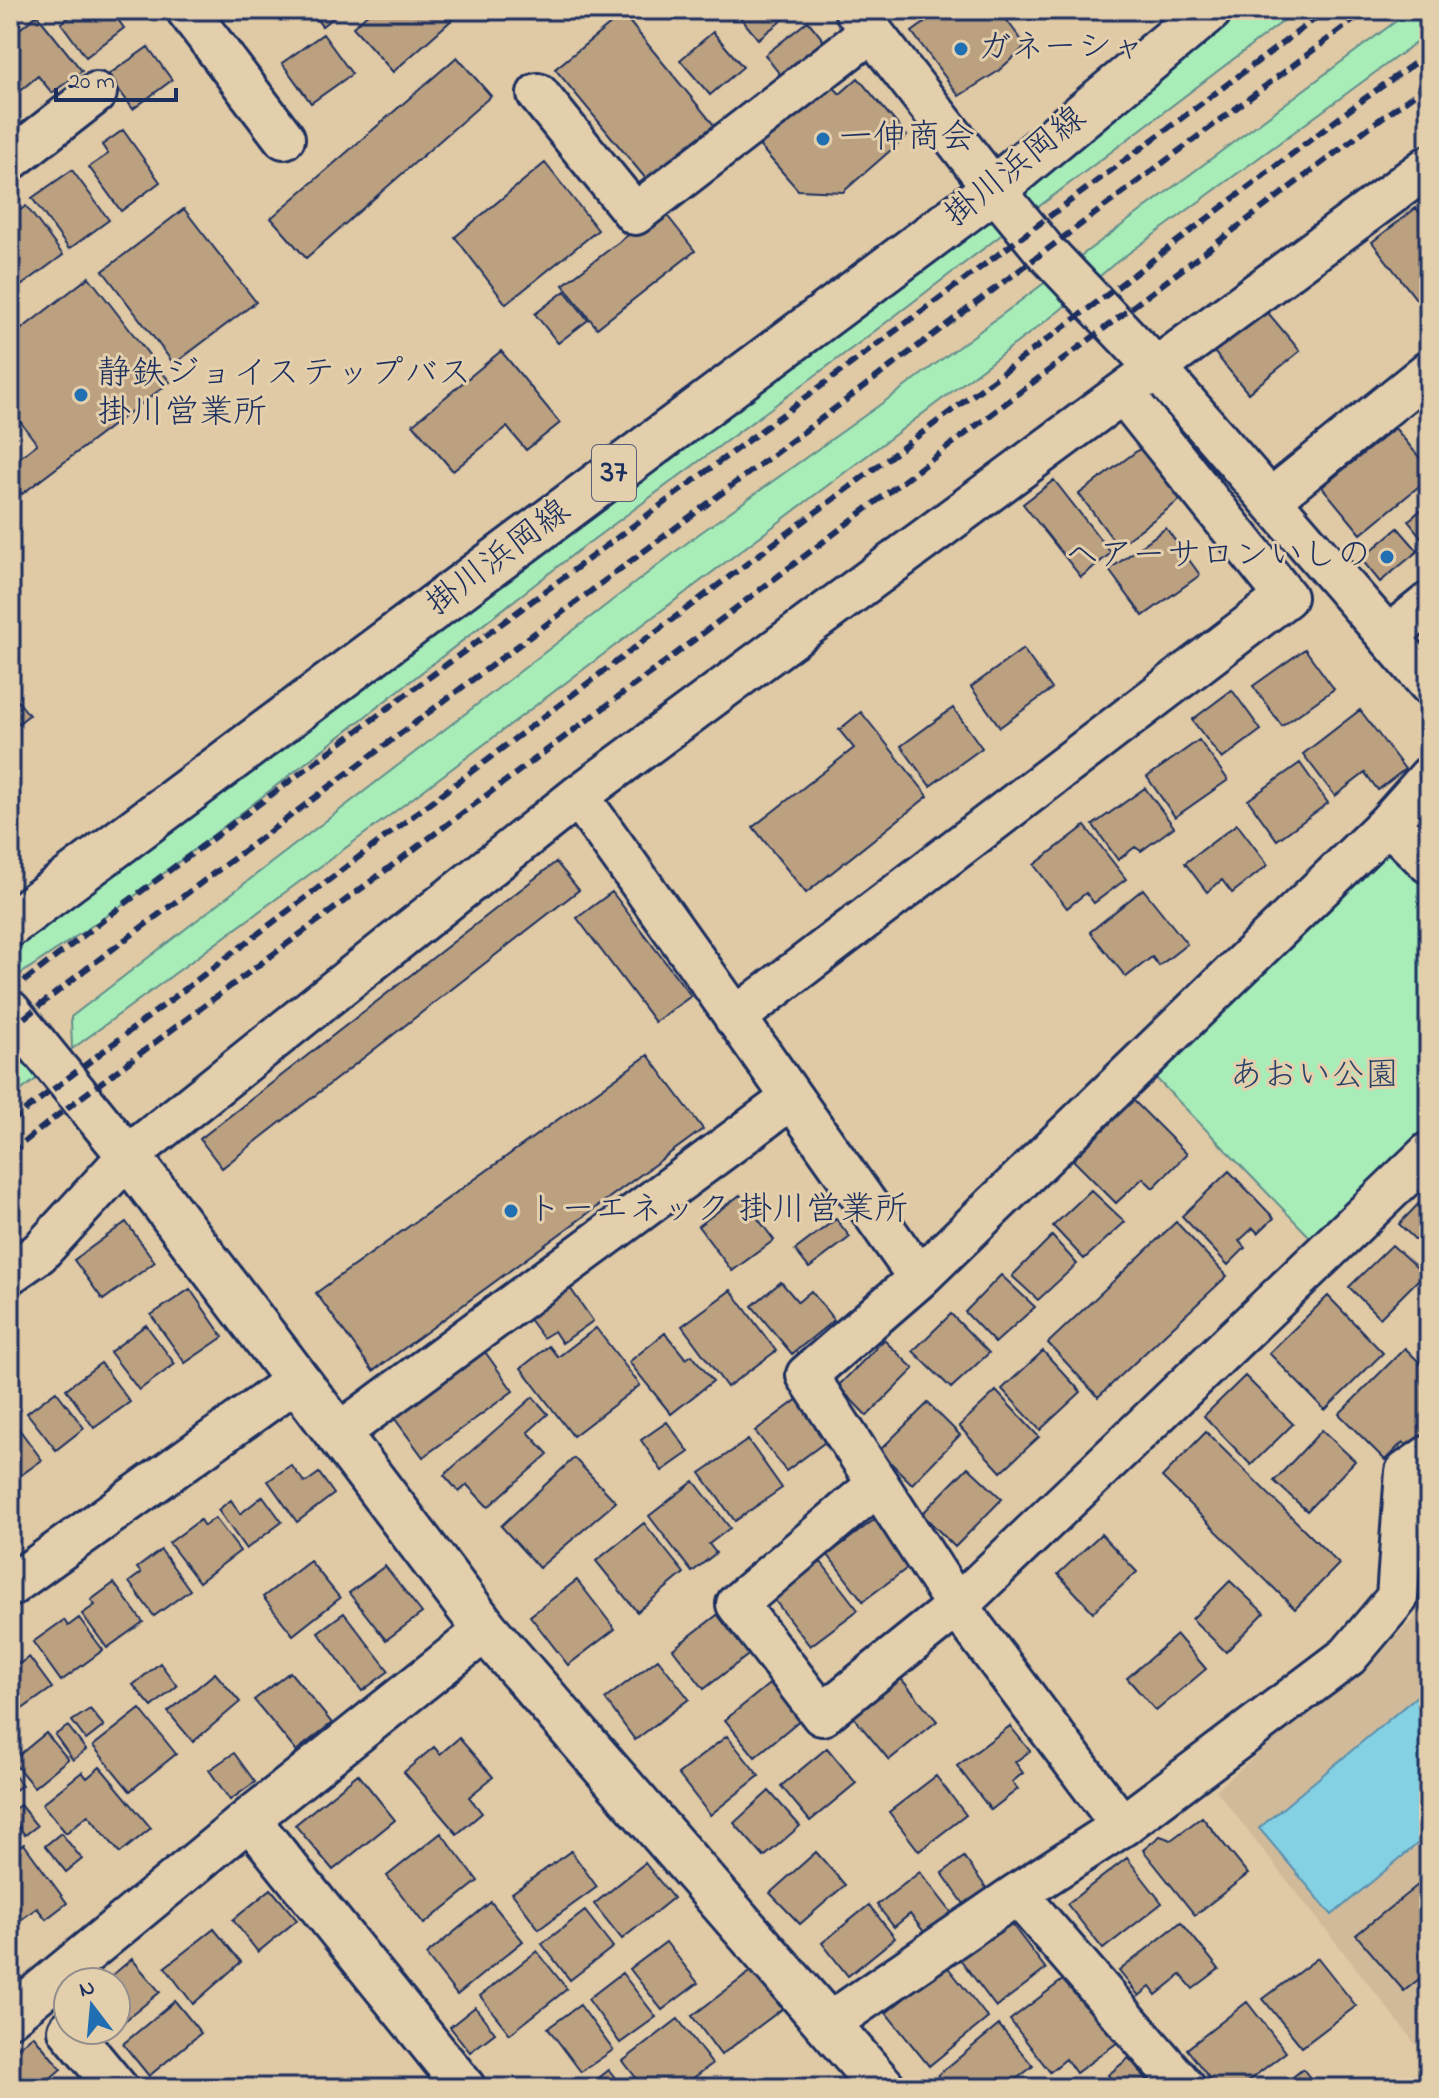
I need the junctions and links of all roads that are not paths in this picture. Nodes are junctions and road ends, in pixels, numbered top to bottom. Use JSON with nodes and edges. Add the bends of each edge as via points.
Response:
{"nodes":[{"id":1,"x":187,"y":10,"type":"edge"},
{"id":2,"x":1209,"y":10,"type":"edge"},
{"id":3,"x":864,"y":20,"type":"edge"},
{"id":4,"x":96,"y":93,"type":"dead end"},
{"id":5,"x":538,"y":94,"type":"dead end"},
{"id":6,"x":284,"y":138,"type":"dead end"},
{"id":7,"x":10,"y":160,"type":"edge"},
{"id":8,"x":1429,"y":166,"type":"edge"},
{"id":9,"x":994,"y":189,"type":"junction"},
{"id":10,"x":1156,"y":368,"type":"junction"},
{"id":11,"x":1429,"y":371,"type":"edge"},
{"id":12,"x":1123,"y":393,"type":"junction"},
{"id":13,"x":1270,"y":500,"type":"junction"},
{"id":14,"x":1429,"y":603,"type":"edge"},
{"id":15,"x":1388,"y":636,"type":"junction"},
{"id":16,"x":1429,"y":684,"type":"edge"},
{"id":17,"x":1429,"y":777,"type":"edge"},
{"id":18,"x":578,"y":796,"type":"junction"},
{"id":19,"x":1388,"y":823,"type":"junction"},
{"id":20,"x":1429,"y":863,"type":"edge"},
{"id":21,"x":10,"y":924,"type":"edge"},
{"id":22,"x":10,"y":1011,"type":"edge"},
{"id":23,"x":735,"y":1018,"type":"junction"},
{"id":24,"x":792,"y":1098,"type":"junction"},
{"id":25,"x":1429,"y":1153,"type":"edge"},
{"id":26,"x":128,"y":1156,"type":"junction"},
{"id":27,"x":10,"y":1273,"type":"edge"},
{"id":28,"x":919,"y":1278,"type":"junction"},
{"id":29,"x":297,"y":1380,"type":"junction"},
{"id":30,"x":338,"y":1434,"type":"junction"},
{"id":31,"x":1429,"y":1456,"type":"edge"},
{"id":32,"x":878,"y":1484,"type":"junction"},
{"id":33,"x":10,"y":1586,"type":"edge"},
{"id":34,"x":957,"y":1606,"type":"junction"},
{"id":35,"x":486,"y":1630,"type":"junction"},
{"id":36,"x":249,"y":1819,"type":"junction"},
{"id":37,"x":1122,"y":1826,"type":"junction"},
{"id":38,"x":1017,"y":1894,"type":"junction"},
{"id":39,"x":24,"y":2005,"type":"edge"},
{"id":40,"x":52,"y":2020,"type":"edge"},
{"id":41,"x":828,"y":2024,"type":"junction"},
{"id":42,"x":83,"y":2046,"type":"edge"},
{"id":43,"x":117,"y":2088,"type":"edge"},
{"id":44,"x":465,"y":2088,"type":"edge"},
{"id":45,"x":883,"y":2088,"type":"edge"},
{"id":46,"x":1185,"y":2088,"type":"edge"}],
"edges":[{"from":1,"to":6,"type":"street"},
{"from":2,"to":9,"type":"main road","name":"掛川浜岡線","number":"37"},
{"from":3,"to":5,"type":"street","via":[[635,214]]},
{"from":3,"to":9,"type":"street"},
{"from":4,"to":7,"type":"street"},
{"from":8,"to":10,"type":"street"},
{"from":9,"to":10,"type":"street"},
{"from":9,"to":21,"type":"main road","name":"掛川浜岡線","number":"37"},
{"from":10,"to":12,"type":"street"},
{"from":10,"to":13,"type":"street"},
{"from":11,"to":13,"type":"street"},
{"from":12,"to":18,"type":"street"},
{"from":12,"to":23,"type":"street","via":[[1286,597]]},
{"from":13,"to":15,"type":"street"},
{"from":14,"to":15,"type":"street"},
{"from":15,"to":16,"type":"street"},
{"from":17,"to":19,"type":"street"},
{"from":18,"to":23,"type":"street"},
{"from":18,"to":26,"type":"street"},
{"from":19,"to":20,"type":"street"},
{"from":19,"to":28,"type":"street"},
{"from":22,"to":26,"type":"street"},
{"from":23,"to":24,"type":"street"},
{"from":24,"to":28,"type":"street"},
{"from":24,"to":30,"type":"street"},
{"from":25,"to":34,"type":"street"},
{"from":26,"to":27,"type":"street","via":[[39,1253]]},
{"from":26,"to":29,"type":"main road"},
{"from":28,"to":32,"type":"street","via":[[807,1375]]},
{"from":29,"to":30,"type":"main road"},
{"from":29,"to":33,"type":"street"},
{"from":30,"to":35,"type":"main road"},
{"from":31,"to":37,"type":"street","via":[[1406,1472],[1397,1598],[1348,1656]]},
{"from":32,"to":34,"type":"street"},
{"from":32,"to":34,"type":"street","via":[[737,1604],[822,1715]]},
{"from":34,"to":37,"type":"street"},
{"from":35,"to":36,"type":"street"},
{"from":35,"to":41,"type":"main road"},
{"from":36,"to":39,"type":"street"},
{"from":36,"to":44,"type":"street"},
{"from":37,"to":38,"type":"street"},
{"from":38,"to":41,"type":"street"},
{"from":38,"to":46,"type":"street"},
{"from":39,"to":40,"type":"street"},
{"from":41,"to":45,"type":"main road"},
{"from":42,"to":43,"type":"street"}]}
